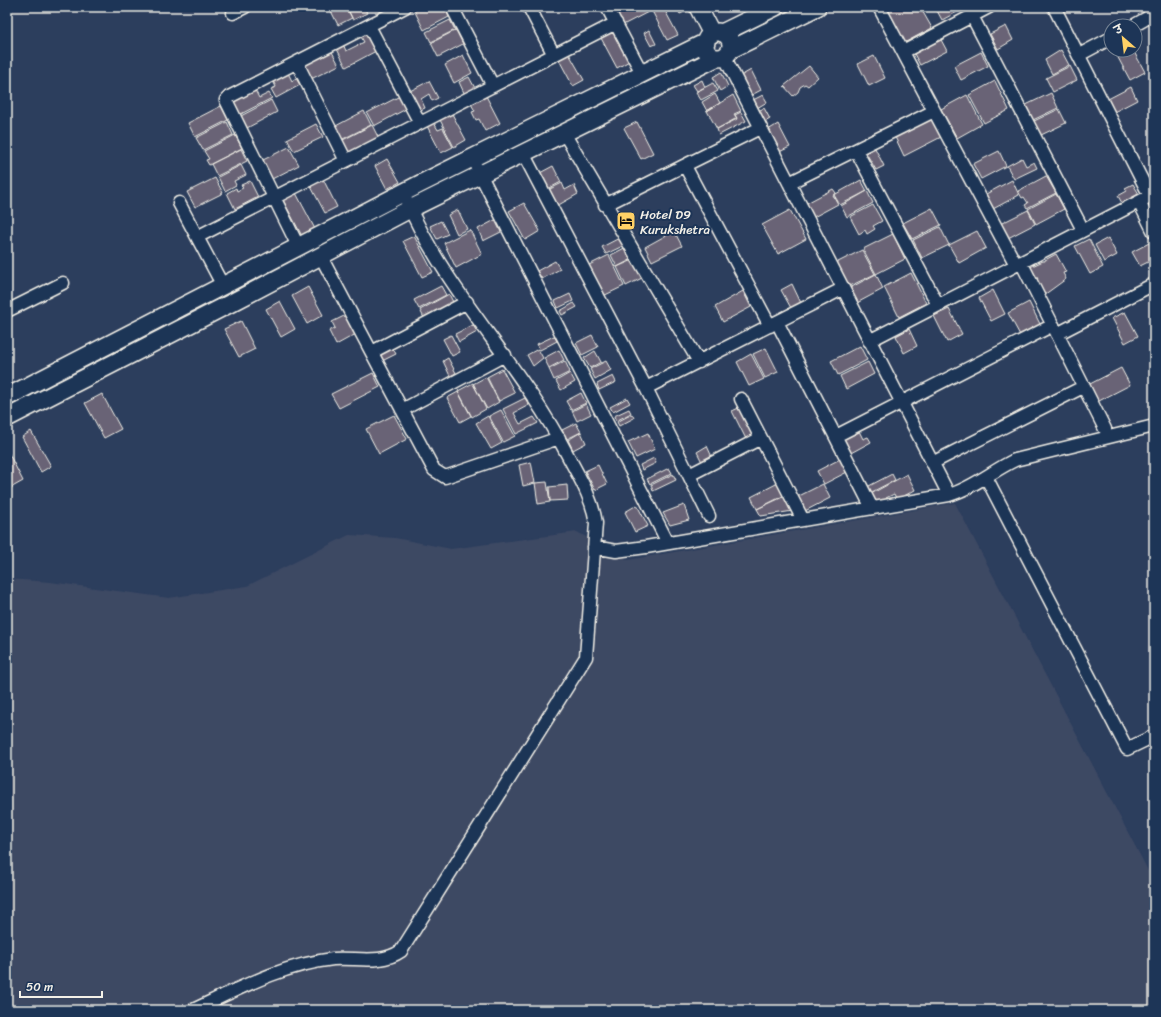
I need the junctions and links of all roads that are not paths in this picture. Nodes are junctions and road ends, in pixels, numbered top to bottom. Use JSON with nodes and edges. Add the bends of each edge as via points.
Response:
{"nodes":[{"id":1,"x":245,"y":7,"type":"edge"},
{"id":2,"x":405,"y":7,"type":"edge"},
{"id":3,"x":452,"y":7,"type":"edge"},
{"id":4,"x":529,"y":7,"type":"edge"},
{"id":5,"x":607,"y":7,"type":"edge"},
{"id":6,"x":698,"y":7,"type":"edge"},
{"id":7,"x":775,"y":7,"type":"edge"},
{"id":8,"x":817,"y":7,"type":"edge"},
{"id":9,"x":879,"y":7,"type":"edge"},
{"id":10,"x":989,"y":7,"type":"edge"},
{"id":11,"x":1054,"y":7,"type":"edge"},
{"id":12,"x":1152,"y":7,"type":"edge"},
{"id":13,"x":233,"y":13,"type":"dead end"},
{"id":14,"x":972,"y":16,"type":"junction"},
{"id":15,"x":1143,"y":20,"type":"edge"},
{"id":16,"x":616,"y":24,"type":"junction"},
{"id":17,"x":370,"y":26,"type":"junction"},
{"id":18,"x":713,"y":36,"type":"junction"},
{"id":19,"x":1103,"y":42,"type":"edge"},
{"id":20,"x":903,"y":52,"type":"junction"},
{"id":21,"x":554,"y":55,"type":"junction"},
{"id":22,"x":723,"y":55,"type":"junction"},
{"id":23,"x":1079,"y":55,"type":"junction"},
{"id":24,"x":297,"y":63,"type":"junction"},
{"id":25,"x":642,"y":73,"type":"junction"},
{"id":26,"x":493,"y":86,"type":"junction"},
{"id":27,"x":934,"y":111,"type":"junction"},
{"id":28,"x":420,"y":123,"type":"junction"},
{"id":29,"x":760,"y":128,"type":"junction"},
{"id":30,"x":564,"y":133,"type":"junction"},
{"id":31,"x":856,"y":150,"type":"junction"},
{"id":32,"x":523,"y":153,"type":"junction"},
{"id":33,"x":472,"y":158,"type":"junction"},
{"id":34,"x":346,"y":161,"type":"junction"},
{"id":35,"x":685,"y":166,"type":"junction"},
{"id":36,"x":480,"y":174,"type":"junction"},
{"id":37,"x":789,"y":183,"type":"junction"},
{"id":38,"x":403,"y":193,"type":"junction"},
{"id":39,"x":1147,"y":197,"type":"edge"},
{"id":40,"x":273,"y":198,"type":"junction"},
{"id":41,"x":179,"y":203,"type":"dead end"},
{"id":42,"x":605,"y":205,"type":"junction"},
{"id":43,"x":410,"y":209,"type":"junction"},
{"id":44,"x":1083,"y":230,"type":"junction"},
{"id":45,"x":1154,"y":232,"type":"edge"},
{"id":46,"x":197,"y":237,"type":"junction"},
{"id":47,"x":299,"y":248,"type":"junction"},
{"id":48,"x":320,"y":255,"type":"junction"},
{"id":49,"x":1018,"y":264,"type":"junction"},
{"id":50,"x":63,"y":283,"type":"dead end"},
{"id":51,"x":1154,"y":284,"type":"edge"},
{"id":52,"x":223,"y":286,"type":"junction"},
{"id":53,"x":842,"y":289,"type":"junction"},
{"id":54,"x":467,"y":302,"type":"junction"},
{"id":55,"x":938,"y":305,"type":"junction"},
{"id":56,"x":7,"y":311,"type":"edge"},
{"id":57,"x":773,"y":324,"type":"junction"},
{"id":58,"x":1055,"y":329,"type":"junction"},
{"id":59,"x":869,"y":341,"type":"junction"},
{"id":60,"x":372,"y":352,"type":"junction"},
{"id":61,"x":505,"y":354,"type":"junction"},
{"id":62,"x":699,"y":362,"type":"junction"},
{"id":63,"x":1083,"y":387,"type":"junction"},
{"id":64,"x":646,"y":388,"type":"junction"},
{"id":65,"x":7,"y":397,"type":"edge"},
{"id":66,"x":741,"y":399,"type":"dead end"},
{"id":67,"x":901,"y":403,"type":"junction"},
{"id":68,"x":402,"y":410,"type":"junction"},
{"id":69,"x":7,"y":418,"type":"edge"},
{"id":70,"x":1154,"y":426,"type":"edge"},
{"id":71,"x":1105,"y":429,"type":"dead end"},
{"id":72,"x":836,"y":436,"type":"junction"},
{"id":73,"x":559,"y":438,"type":"junction"},
{"id":74,"x":761,"y":438,"type":"junction"},
{"id":75,"x":932,"y":463,"type":"junction"},
{"id":76,"x":689,"y":475,"type":"junction"},
{"id":77,"x":986,"y":477,"type":"junction"},
{"id":78,"x":949,"y":495,"type":"junction"},
{"id":79,"x":872,"y":508,"type":"junction"},
{"id":80,"x":709,"y":516,"type":"dead end"},
{"id":81,"x":803,"y":520,"type":"junction"},
{"id":82,"x":668,"y":543,"type":"junction"},
{"id":83,"x":594,"y":547,"type":"junction"},
{"id":84,"x":1154,"y":736,"type":"edge"},
{"id":85,"x":193,"y":1010,"type":"edge"}],
"edges":[{"from":1,"to":13,"type":"street"},
{"from":2,"to":17,"type":"street"},
{"from":3,"to":26,"type":"street"},
{"from":4,"to":21,"type":"street"},
{"from":5,"to":16,"type":"street"},
{"from":6,"to":18,"type":"main road"},
{"from":7,"to":18,"type":"main road"},
{"from":8,"to":22,"type":"main road"},
{"from":9,"to":20,"type":"street"},
{"from":10,"to":14,"type":"street"},
{"from":11,"to":23,"type":"street"},
{"from":12,"to":15,"type":"street","via":[[1152,13]]},
{"from":14,"to":20,"type":"street"},
{"from":14,"to":44,"type":"street"},
{"from":16,"to":21,"type":"street"},
{"from":16,"to":25,"type":"street"},
{"from":17,"to":24,"type":"street"},
{"from":17,"to":28,"type":"street"},
{"from":18,"to":22,"type":"main road","via":[[707,52]]},
{"from":18,"to":22,"type":"main road","via":[[729,38]]},
{"from":18,"to":25,"type":"main road"},
{"from":19,"to":23,"type":"street"},
{"from":20,"to":27,"type":"street"},
{"from":21,"to":26,"type":"street"},
{"from":22,"to":29,"type":"street"},
{"from":22,"to":30,"type":"main road"},
{"from":23,"to":39,"type":"street"},
{"from":24,"to":34,"type":"street"},
{"from":24,"to":40,"type":"street","via":[[226,100]]},
{"from":25,"to":33,"type":"main road"},
{"from":26,"to":28,"type":"street"},
{"from":27,"to":31,"type":"street"},
{"from":27,"to":49,"type":"street"},
{"from":28,"to":34,"type":"street"},
{"from":29,"to":35,"type":"street"},
{"from":29,"to":37,"type":"street"},
{"from":30,"to":32,"type":"main road"},
{"from":30,"to":42,"type":"street"},
{"from":31,"to":37,"type":"street"},
{"from":31,"to":55,"type":"street"},
{"from":32,"to":36,"type":"main road"},
{"from":32,"to":64,"type":"street"},
{"from":33,"to":36,"type":"street"},
{"from":33,"to":38,"type":"main road"},
{"from":34,"to":40,"type":"street"},
{"from":35,"to":42,"type":"street"},
{"from":35,"to":57,"type":"street"},
{"from":36,"to":43,"type":"main road"},
{"from":36,"to":82,"type":"street"},
{"from":37,"to":53,"type":"street"},
{"from":38,"to":43,"type":"street"},
{"from":38,"to":47,"type":"main road"},
{"from":39,"to":44,"type":"street"},
{"from":39,"to":45,"type":"street"},
{"from":40,"to":46,"type":"street"},
{"from":40,"to":47,"type":"street"},
{"from":41,"to":46,"type":"street"},
{"from":42,"to":62,"type":"street"},
{"from":43,"to":48,"type":"main road"},
{"from":43,"to":54,"type":"street","via":[[440,265]]},
{"from":44,"to":49,"type":"street"},
{"from":46,"to":52,"type":"street"},
{"from":47,"to":52,"type":"main road"},
{"from":48,"to":60,"type":"street"},
{"from":48,"to":69,"type":"main road"},
{"from":49,"to":55,"type":"street"},
{"from":49,"to":58,"type":"street"},
{"from":50,"to":56,"type":"street"},
{"from":51,"to":58,"type":"street"},
{"from":52,"to":65,"type":"main road"},
{"from":53,"to":57,"type":"street"},
{"from":53,"to":59,"type":"street"},
{"from":54,"to":60,"type":"street"},
{"from":54,"to":61,"type":"street"},
{"from":55,"to":59,"type":"street"},
{"from":57,"to":62,"type":"street"},
{"from":57,"to":72,"type":"street"},
{"from":58,"to":63,"type":"street"},
{"from":58,"to":67,"type":"street"},
{"from":59,"to":67,"type":"street"},
{"from":60,"to":68,"type":"street"},
{"from":61,"to":68,"type":"street"},
{"from":61,"to":73,"type":"street"},
{"from":62,"to":64,"type":"street"},
{"from":63,"to":71,"type":"street"},
{"from":63,"to":75,"type":"street"},
{"from":64,"to":76,"type":"street"},
{"from":66,"to":74,"type":"street"},
{"from":67,"to":72,"type":"street"},
{"from":67,"to":75,"type":"street"},
{"from":68,"to":73,"type":"street","via":[[434,470],[445,477]]},
{"from":70,"to":77,"type":"street","via":[[1015,460]]},
{"from":72,"to":79,"type":"street"},
{"from":73,"to":83,"type":"street","via":[[594,507]]},
{"from":74,"to":76,"type":"street"},
{"from":74,"to":81,"type":"street"},
{"from":75,"to":78,"type":"street"},
{"from":76,"to":80,"type":"street"},
{"from":77,"to":78,"type":"street","via":[[966,490]]},
{"from":77,"to":84,"type":"street","via":[[1127,750]]},
{"from":78,"to":79,"type":"street"},
{"from":79,"to":81,"type":"street"},
{"from":81,"to":82,"type":"street"},
{"from":82,"to":83,"type":"street","via":[[616,551]]},
{"from":83,"to":85,"type":"street","via":[[586,657],[401,951],[385,959],[333,959],[278,971]]}]}
